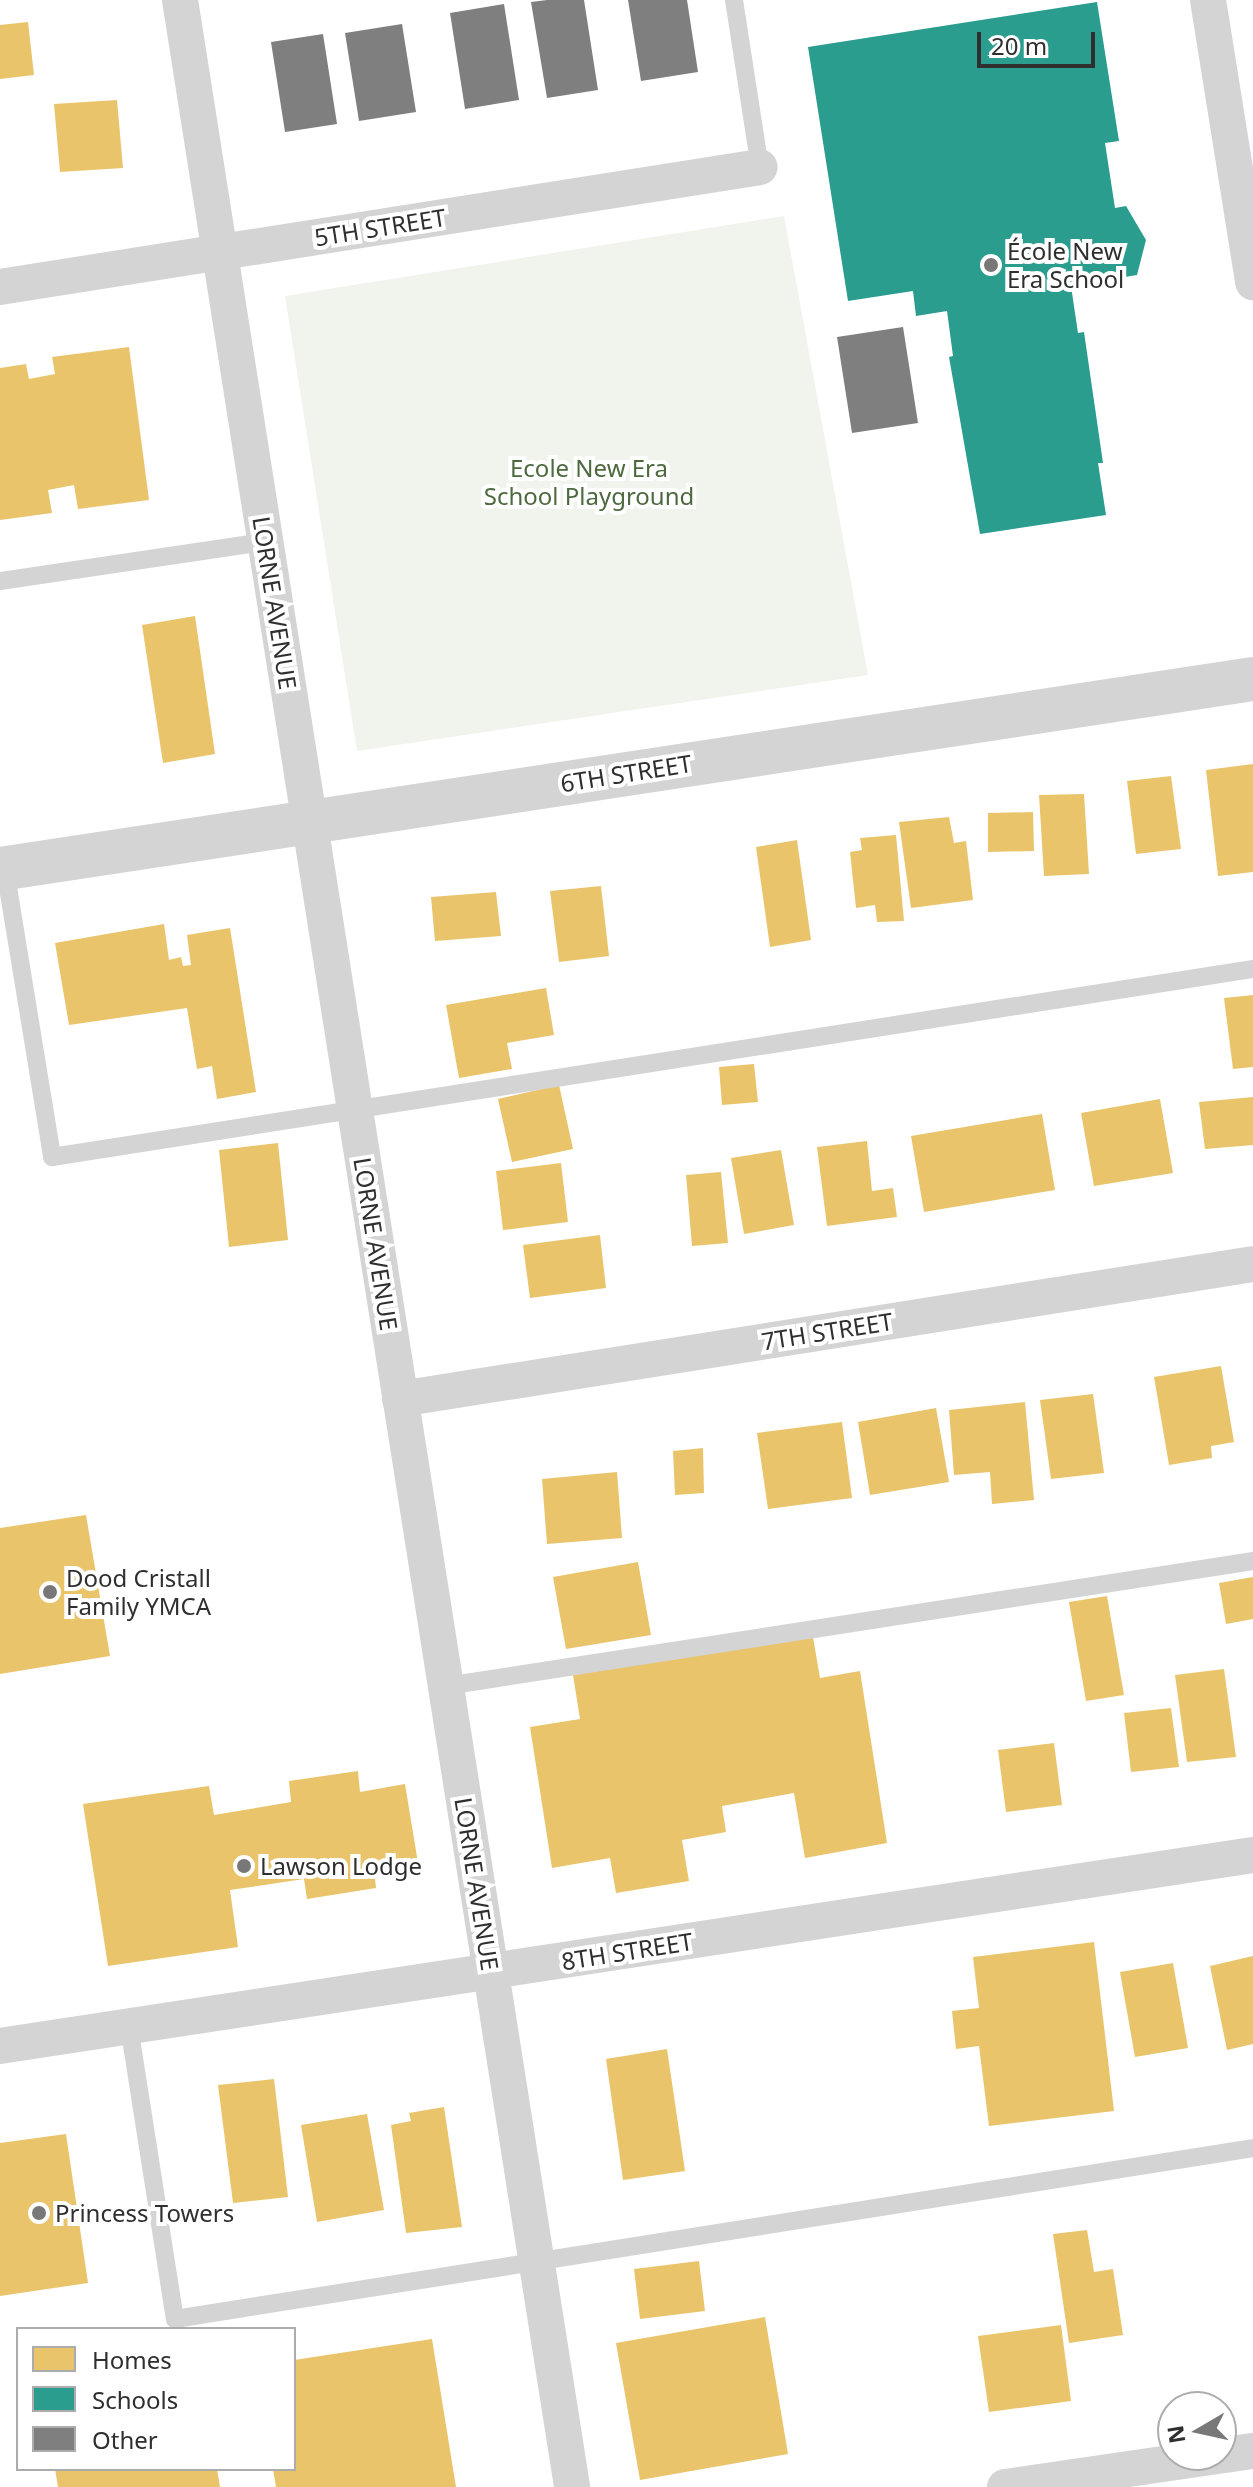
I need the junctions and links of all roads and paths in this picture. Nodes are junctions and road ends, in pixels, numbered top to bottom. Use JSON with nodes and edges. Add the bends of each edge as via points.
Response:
{"nodes":[{"id":1,"x":180,"y":0,"type":"edge"},
{"id":2,"x":734,"y":0,"type":"edge"},
{"id":3,"x":1208,"y":0,"type":"edge"},
{"id":4,"x":1238,"y":86,"type":"edge"},
{"id":5,"x":760,"y":167,"type":"joint"},
{"id":6,"x":219,"y":253,"type":"junction"},
{"id":7,"x":1253,"y":282,"type":"edge"},
{"id":8,"x":0,"y":287,"type":"edge"},
{"id":9,"x":265,"y":542,"type":"junction"},
{"id":10,"x":0,"y":581,"type":"edge"},
{"id":11,"x":1253,"y":679,"type":"edge"},
{"id":12,"x":309,"y":820,"type":"junction"},
{"id":13,"x":3,"y":869,"type":"edge"},
{"id":14,"x":1253,"y":969,"type":"edge"},
{"id":15,"x":355,"y":1111,"type":"junction"},
{"id":16,"x":1253,"y":1264,"type":"edge"},
{"id":17,"x":400,"y":1399,"type":"junction"},
{"id":18,"x":1253,"y":1561,"type":"edge"},
{"id":19,"x":446,"y":1686,"type":"junction"},
{"id":20,"x":1253,"y":1855,"type":"edge"},
{"id":21,"x":490,"y":1972,"type":"junction"},
{"id":22,"x":129,"y":2026,"type":"junction"},
{"id":23,"x":0,"y":2046,"type":"edge"},
{"id":24,"x":1253,"y":2148,"type":"edge"},
{"id":25,"x":537,"y":2263,"type":"junction"},
{"id":26,"x":1253,"y":2451,"type":"edge"},
{"id":27,"x":572,"y":2487,"type":"edge"},
{"id":28,"x":1005,"y":2487,"type":"edge"}],
"edges":[{"from":1,"to":6,"type":"street","name":"LORNE AVENUE"},
{"from":2,"to":5,"type":"lane"},
{"from":3,"to":4,"type":"street"},
{"from":4,"to":7,"type":"street"},
{"from":5,"to":6,"type":"street","name":"5TH STREET"},
{"from":6,"to":8,"type":"street","name":"5TH STREET"},
{"from":6,"to":9,"type":"street","name":"LORNE AVENUE"},
{"from":9,"to":10,"type":"lane"},
{"from":9,"to":12,"type":"street","name":"LORNE AVENUE"},
{"from":11,"to":12,"type":"street","name":"6TH STREET"},
{"from":12,"to":13,"type":"street","name":"6TH STREET"},
{"from":12,"to":15,"type":"street","name":"LORNE AVENUE"},
{"from":13,"to":15,"type":"lane","via":[[52,1157]]},
{"from":14,"to":15,"type":"lane"},
{"from":15,"to":17,"type":"street","name":"LORNE AVENUE"},
{"from":16,"to":17,"type":"street","name":"7TH STREET"},
{"from":17,"to":19,"type":"street","name":"LORNE AVENUE"},
{"from":18,"to":19,"type":"lane"},
{"from":19,"to":21,"type":"street","name":"LORNE AVENUE"},
{"from":20,"to":21,"type":"street","name":"8TH STREET"},
{"from":21,"to":22,"type":"street","name":"8TH STREET"},
{"from":21,"to":25,"type":"street","name":"LORNE AVENUE"},
{"from":22,"to":23,"type":"street","name":"8TH STREET"},
{"from":22,"to":25,"type":"lane","via":[[175,2319]]},
{"from":24,"to":25,"type":"lane"},
{"from":25,"to":27,"type":"street","name":"LORNE AVENUE"},
{"from":26,"to":28,"type":"street"}]}
